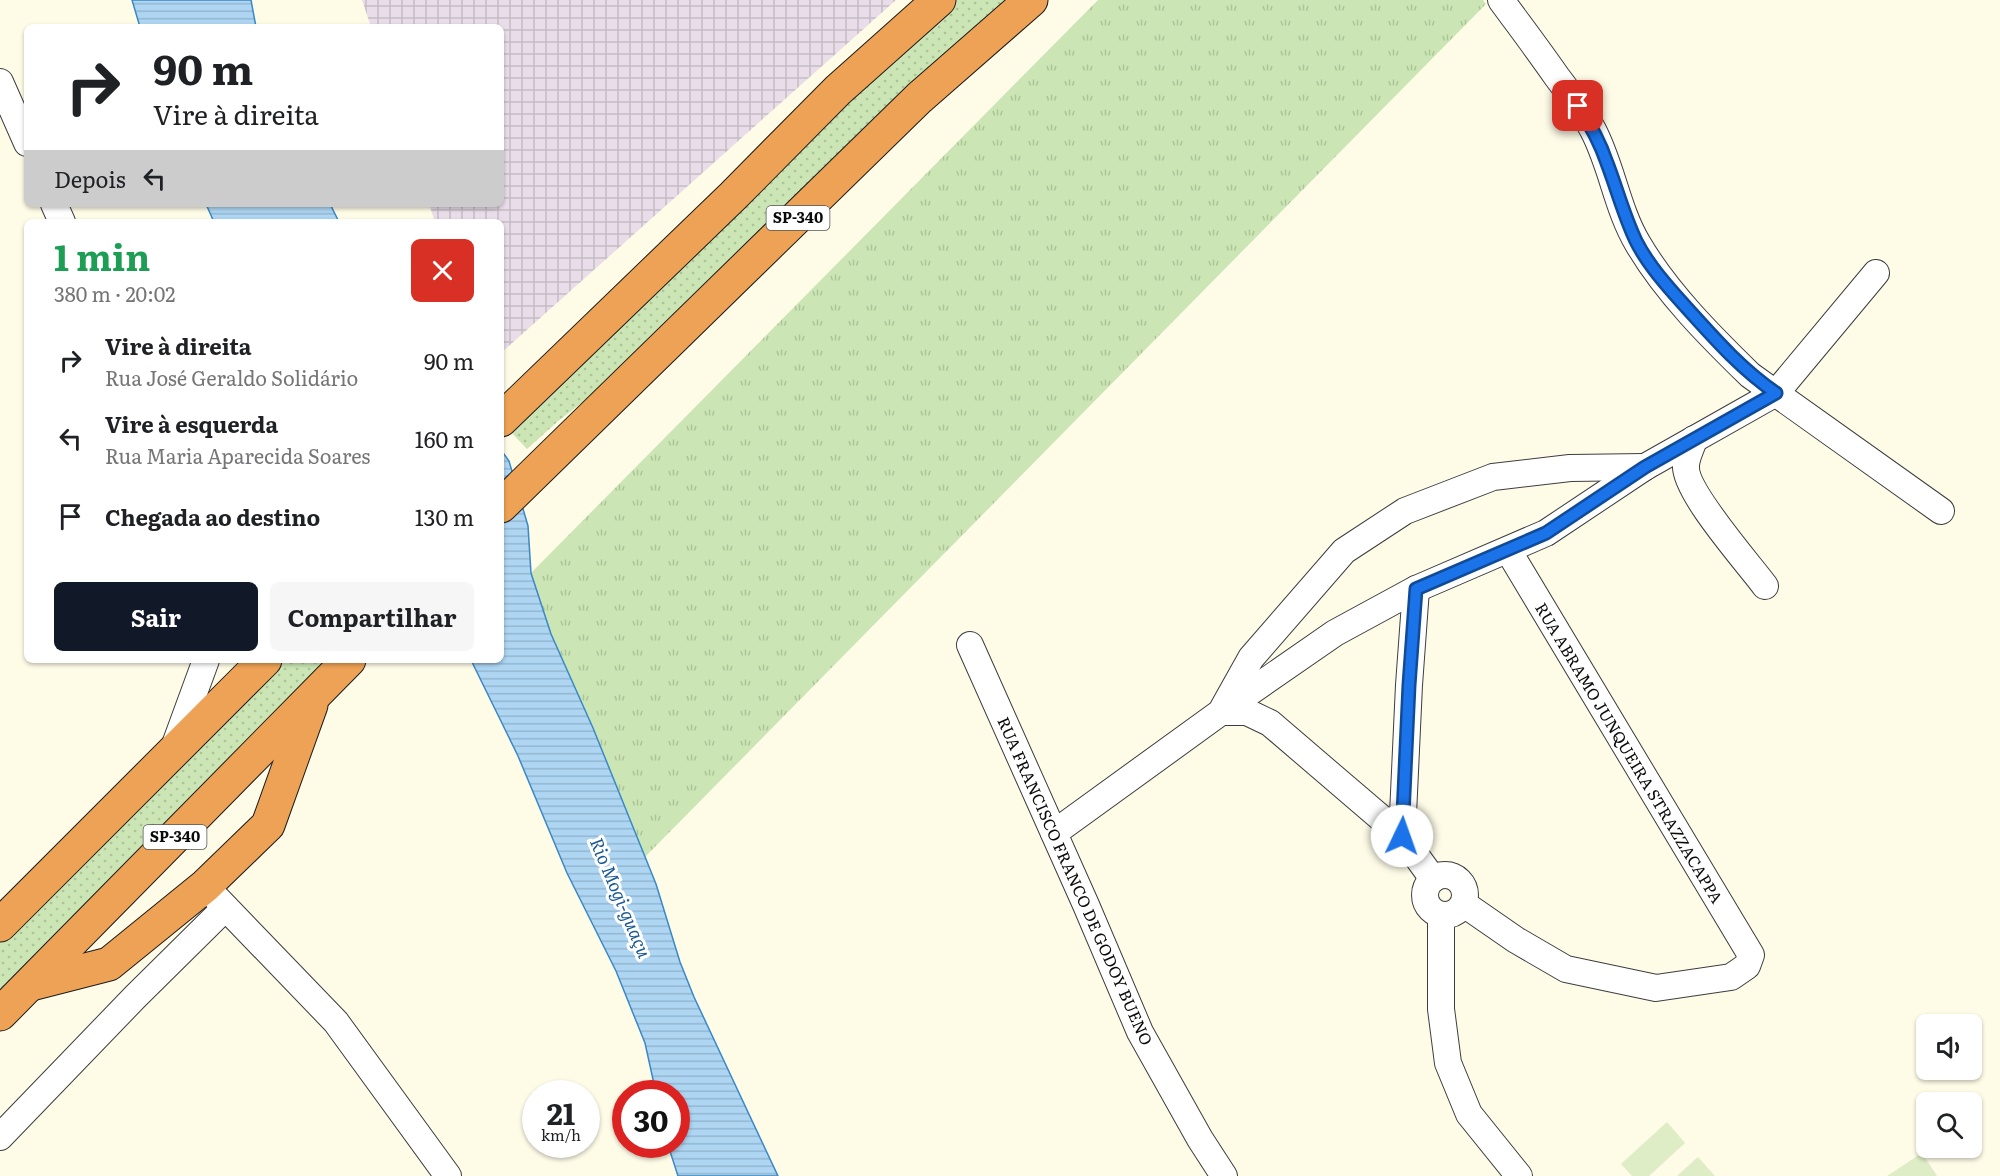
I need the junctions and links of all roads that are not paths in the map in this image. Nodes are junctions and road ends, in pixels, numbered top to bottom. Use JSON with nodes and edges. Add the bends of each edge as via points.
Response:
{"nodes":[{"id":1,"x":939,"y":0,"type":"edge"},
{"id":2,"x":1031,"y":0,"type":"edge"},
{"id":3,"x":1501,"y":0,"type":"edge"},
{"id":4,"x":0,"y":82,"type":"edge"},
{"id":5,"x":24,"y":136,"type":"edge"},
{"id":6,"x":1876,"y":273,"type":"dead end"},
{"id":7,"x":1776,"y":393,"type":"junction"},
{"id":8,"x":512,"y":409,"type":"edge"},
{"id":9,"x":1694,"y":439,"type":"junction"},
{"id":10,"x":1645,"y":467,"type":"junction"},
{"id":11,"x":504,"y":503,"type":"edge"},
{"id":12,"x":1941,"y":511,"type":"dead end"},
{"id":13,"x":1508,"y":550,"type":"junction"},
{"id":14,"x":1765,"y":585,"type":"dead end"},
{"id":15,"x":1416,"y":589,"type":"junction"},
{"id":16,"x":970,"y":645,"type":"dead end"},
{"id":17,"x":205,"y":663,"type":"edge"},
{"id":18,"x":262,"y":663,"type":"edge"},
{"id":19,"x":346,"y":663,"type":"edge"},
{"id":20,"x":314,"y":697,"type":"junction"},
{"id":21,"x":1221,"y":712,"type":"junction"},
{"id":22,"x":171,"y":755,"type":"junction"},
{"id":23,"x":1054,"y":833,"type":"junction"},
{"id":24,"x":1402,"y":836,"type":"junction"},
{"id":25,"x":1433,"y":879,"type":"junction"},
{"id":26,"x":215,"y":897,"type":"junction"},
{"id":27,"x":1464,"y":904,"type":"junction"},
{"id":28,"x":1441,"y":915,"type":"junction"},
{"id":29,"x":0,"y":925,"type":"edge"},
{"id":30,"x":109,"y":964,"type":"junction"},
{"id":31,"x":29,"y":985,"type":"junction"},
{"id":32,"x":135,"y":996,"type":"junction"},
{"id":33,"x":0,"y":1014,"type":"edge"},
{"id":34,"x":0,"y":1137,"type":"edge"},
{"id":35,"x":448,"y":1176,"type":"edge"},
{"id":36,"x":1224,"y":1176,"type":"edge"},
{"id":37,"x":1519,"y":1176,"type":"edge"}],
"edges":[{"from":1,"to":8,"type":"highway","via":[[838,90]]},
{"from":2,"to":11,"type":"highway","number":"SP-340","via":[[919,98]]},
{"from":3,"to":7,"type":"street","via":[[1593,130],[1638,243],[1664,282],[1750,375]]},
{"from":4,"to":5,"type":"street"},
{"from":6,"to":7,"type":"street"},
{"from":7,"to":9,"type":"street"},
{"from":7,"to":12,"type":"street"},
{"from":9,"to":10,"type":"street"},
{"from":9,"to":14,"type":"street","via":[[1686,466],[1688,482]]},
{"from":10,"to":13,"type":"street","via":[[1546,533]]},
{"from":10,"to":21,"type":"street","via":[[1570,468],[1493,477],[1405,512],[1344,551],[1251,657]]},
{"from":13,"to":15,"type":"street"},
{"from":13,"to":27,"type":"street","name":"RUA ABRAMO JUNQUEIRA STRAZZACAPPA","via":[[1751,955],[1747,966],[1731,976],[1656,988],[1566,969]]},
{"from":15,"to":21,"type":"street","via":[[1335,633]]},
{"from":15,"to":24,"type":"street"},
{"from":16,"to":23,"type":"street","name":"RUA FRANCISCO FRANCO DE GODOY BUENO"},
{"from":17,"to":22,"type":"street"},
{"from":18,"to":22,"type":"highway"},
{"from":19,"to":20,"type":"highway","number":"SP-340"},
{"from":20,"to":26,"type":"highway","via":[[268,825]]},
{"from":20,"to":31,"type":"highway","number":"SP-340"},
{"from":21,"to":23,"type":"street"},
{"from":21,"to":24,"type":"street","via":[[1247,712],[1270,723]]},
{"from":22,"to":29,"type":"highway"},
{"from":23,"to":36,"type":"street","name":"RUA FRANCISCO FRANCO DE GODOY BUENO","via":[[1140,1032]]},
{"from":24,"to":25,"type":"street"},
{"from":25,"to":27,"type":"street","via":[[1450,876],[1458,880],[1464,887]]},
{"from":25,"to":28,"type":"street","via":[[1425,895],[1432,911]]},
{"from":26,"to":30,"type":"highway"},
{"from":26,"to":32,"type":"street"},
{"from":26,"to":35,"type":"street","via":[[336,1022]]},
{"from":27,"to":28,"type":"street","via":[[1458,912]]},
{"from":28,"to":37,"type":"street","via":[[1441,1009],[1448,1063],[1469,1114]]},
{"from":30,"to":31,"type":"highway"},
{"from":30,"to":32,"type":"street"},
{"from":31,"to":33,"type":"highway","number":"SP-340"},
{"from":32,"to":34,"type":"street"}]}
